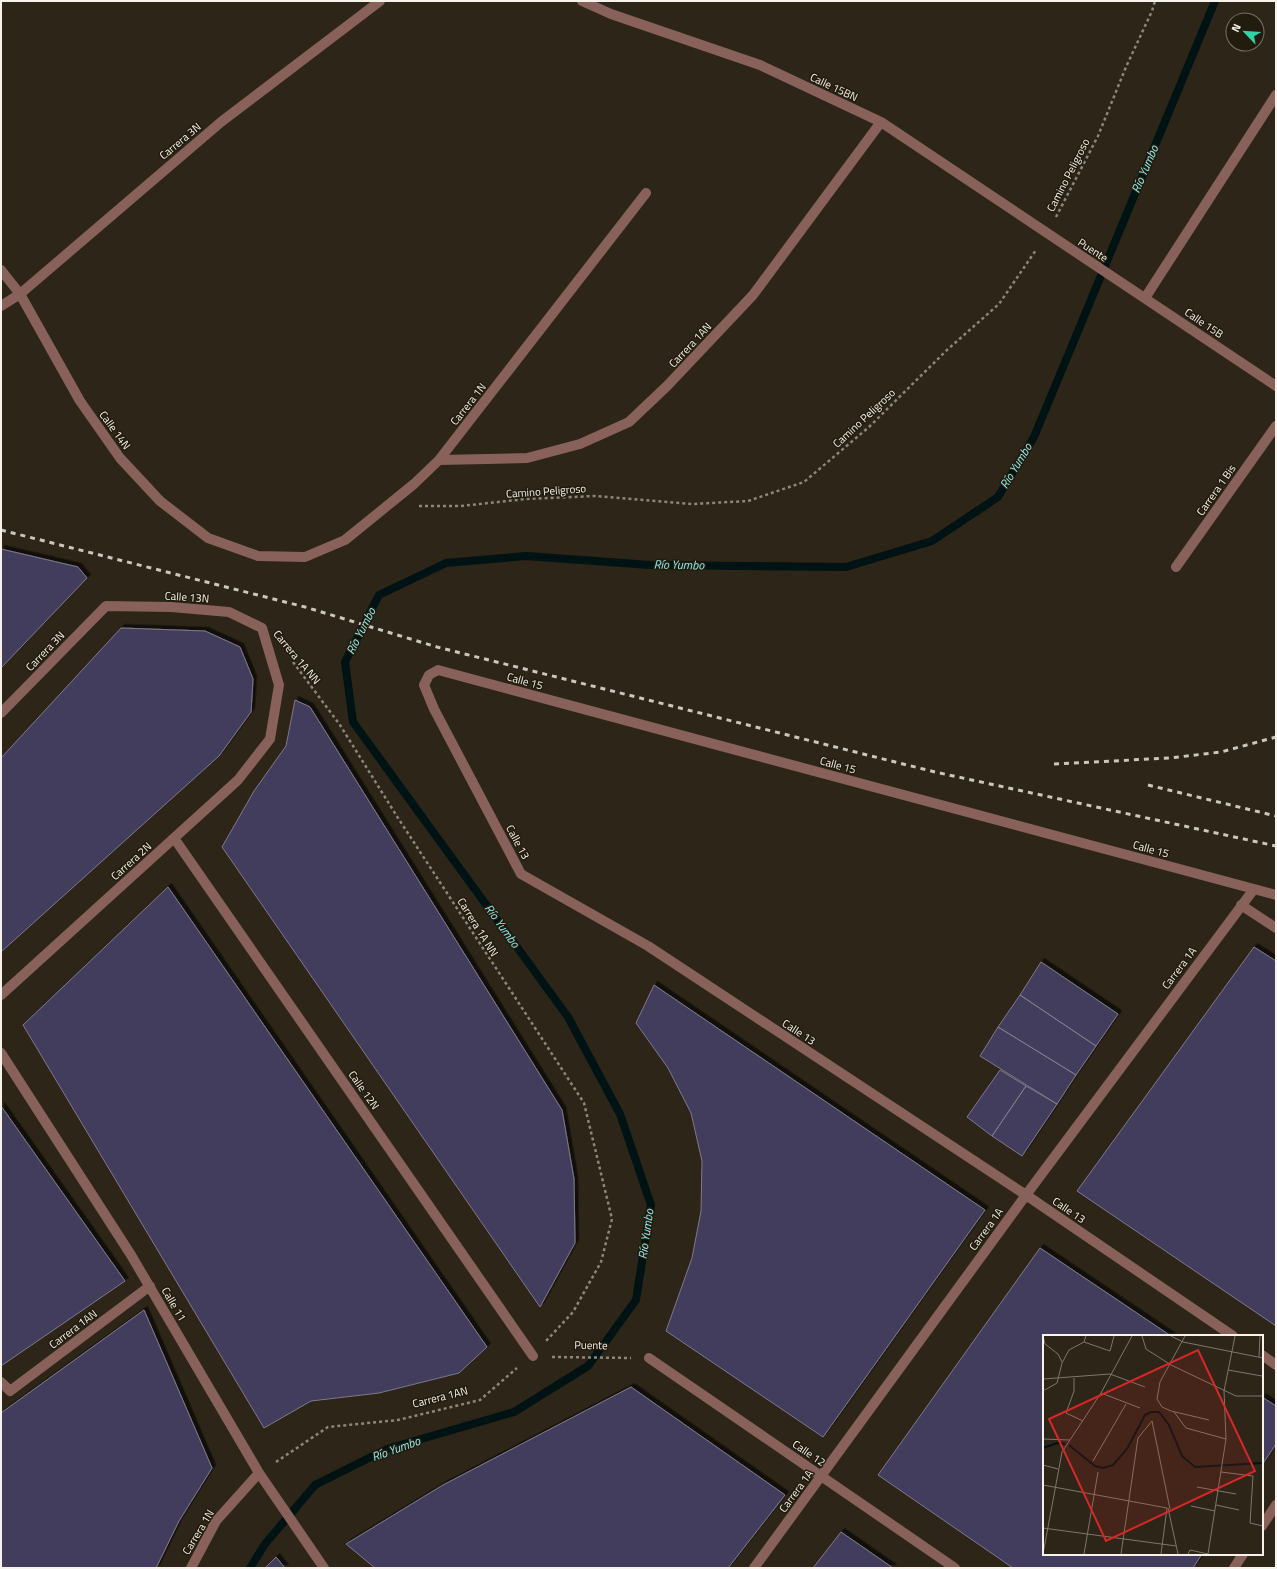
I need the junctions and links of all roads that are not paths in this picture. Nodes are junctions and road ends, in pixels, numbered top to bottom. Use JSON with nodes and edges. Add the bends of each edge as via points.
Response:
{"nodes":[{"id":1,"x":380,"y":1,"type":"edge"},
{"id":2,"x":582,"y":1,"type":"edge"},
{"id":3,"x":1276,"y":95,"type":"edge"},
{"id":4,"x":881,"y":122,"type":"junction"},
{"id":5,"x":646,"y":193,"type":"dead end"},
{"id":6,"x":1051,"y":236,"type":"joint"},
{"id":7,"x":1,"y":270,"type":"edge"},
{"id":8,"x":1119,"y":281,"type":"joint"},
{"id":9,"x":20,"y":294,"type":"junction"},
{"id":10,"x":1145,"y":298,"type":"junction"},
{"id":11,"x":1,"y":306,"type":"edge"},
{"id":12,"x":1276,"y":386,"type":"edge"},
{"id":13,"x":1276,"y":426,"type":"edge"},
{"id":14,"x":439,"y":460,"type":"junction"},
{"id":15,"x":258,"y":556,"type":"joint"},
{"id":16,"x":1176,"y":567,"type":"dead end"},
{"id":17,"x":106,"y":606,"type":"joint"},
{"id":18,"x":424,"y":685,"type":"joint"},
{"id":19,"x":1,"y":713,"type":"edge"},
{"id":20,"x":270,"y":739,"type":"joint"},
{"id":21,"x":174,"y":838,"type":"junction"},
{"id":22,"x":1254,"y":889,"type":"junction"},
{"id":23,"x":1276,"y":895,"type":"edge"},
{"id":24,"x":1241,"y":905,"type":"junction"},
{"id":25,"x":1276,"y":928,"type":"edge"},
{"id":26,"x":1,"y":995,"type":"edge"},
{"id":27,"x":1,"y":1053,"type":"edge"},
{"id":28,"x":1026,"y":1195,"type":"junction"},
{"id":29,"x":150,"y":1286,"type":"junction"},
{"id":30,"x":1233,"y":1335,"type":"edge"},
{"id":31,"x":533,"y":1356,"type":"road end"},
{"id":32,"x":1263,"y":1356,"type":"edge"},
{"id":33,"x":649,"y":1358,"type":"road end"},
{"id":34,"x":1276,"y":1365,"type":"edge"},
{"id":35,"x":1,"y":1382,"type":"edge"},
{"id":36,"x":261,"y":1476,"type":"junction"},
{"id":37,"x":822,"y":1476,"type":"junction"},
{"id":38,"x":1276,"y":1505,"type":"edge"},
{"id":39,"x":1263,"y":1524,"type":"edge"},
{"id":40,"x":1243,"y":1555,"type":"edge"},
{"id":41,"x":323,"y":1566,"type":"edge"},
{"id":42,"x":190,"y":1568,"type":"edge"},
{"id":43,"x":754,"y":1568,"type":"edge"},
{"id":44,"x":955,"y":1568,"type":"edge"},
{"id":45,"x":1234,"y":1568,"type":"edge"}],
"edges":[{"from":1,"to":9,"type":"street","name":"Carrera 3N","via":[[221,122]]},
{"from":2,"to":4,"type":"street","name":"Calle 15BN","via":[[611,14],[760,65]]},
{"from":3,"to":10,"type":"street"},
{"from":4,"to":6,"type":"street","name":"Calle 15BN"},
{"from":4,"to":14,"type":"street","name":"Carrera 1AN","via":[[753,295],[667,386],[629,422],[580,444],[527,458]]},
{"from":5,"to":14,"type":"street","name":"Carrera 1N"},
{"from":6,"to":8,"type":"street","name":"Puente"},
{"from":7,"to":9,"type":"street","name":"Calle 14N"},
{"from":8,"to":10,"type":"street","name":"Calle 15B"},
{"from":9,"to":11,"type":"street","name":"Carrera 3N"},
{"from":9,"to":15,"type":"street","name":"Calle 14N","via":[[80,401],[120,458],[160,501],[208,538]]},
{"from":10,"to":12,"type":"street","name":"Calle 15B"},
{"from":13,"to":16,"type":"street","name":"Carrera 1 Bis"},
{"from":14,"to":15,"type":"street","name":"Carrera 1N","via":[[414,484],[345,540],[305,557]]},
{"from":17,"to":19,"type":"street","name":"Carrera 3N"},
{"from":17,"to":20,"type":"street","name":"Calle 13N","via":[[171,607],[229,612],[262,628],[279,685]]},
{"from":18,"to":22,"type":"street","name":"Calle 15","via":[[429,674],[438,670]]},
{"from":18,"to":28,"type":"street","name":"Calle 13","via":[[434,709],[521,874],[648,946]]},
{"from":20,"to":21,"type":"street","name":"Carrera 2N","via":[[238,780]]},
{"from":21,"to":26,"type":"street","name":"Carrera 2N"},
{"from":21,"to":31,"type":"street","name":"Calle 12N"},
{"from":22,"to":23,"type":"street","name":"Calle 15"},
{"from":22,"to":24,"type":"street"},
{"from":24,"to":25,"type":"street"},
{"from":24,"to":28,"type":"street","name":"Carrera 1A"},
{"from":27,"to":29,"type":"street","name":"Calle 11"},
{"from":28,"to":30,"type":"street","name":"Calle 13"},
{"from":28,"to":37,"type":"street","name":"Carrera 1A"},
{"from":29,"to":35,"type":"street","name":"Carrera 1AN","via":[[10,1391]]},
{"from":29,"to":36,"type":"street","name":"Calle 11"},
{"from":32,"to":34,"type":"street"},
{"from":33,"to":37,"type":"street","name":"Calle 12"},
{"from":36,"to":41,"type":"street","name":"Calle 11"},
{"from":36,"to":42,"type":"street","name":"Carrera 1N","via":[[216,1520]]},
{"from":37,"to":43,"type":"street","name":"Carrera 1A"},
{"from":37,"to":44,"type":"street","name":"Calle 12"},
{"from":38,"to":39,"type":"street"},
{"from":40,"to":45,"type":"street"}]}
